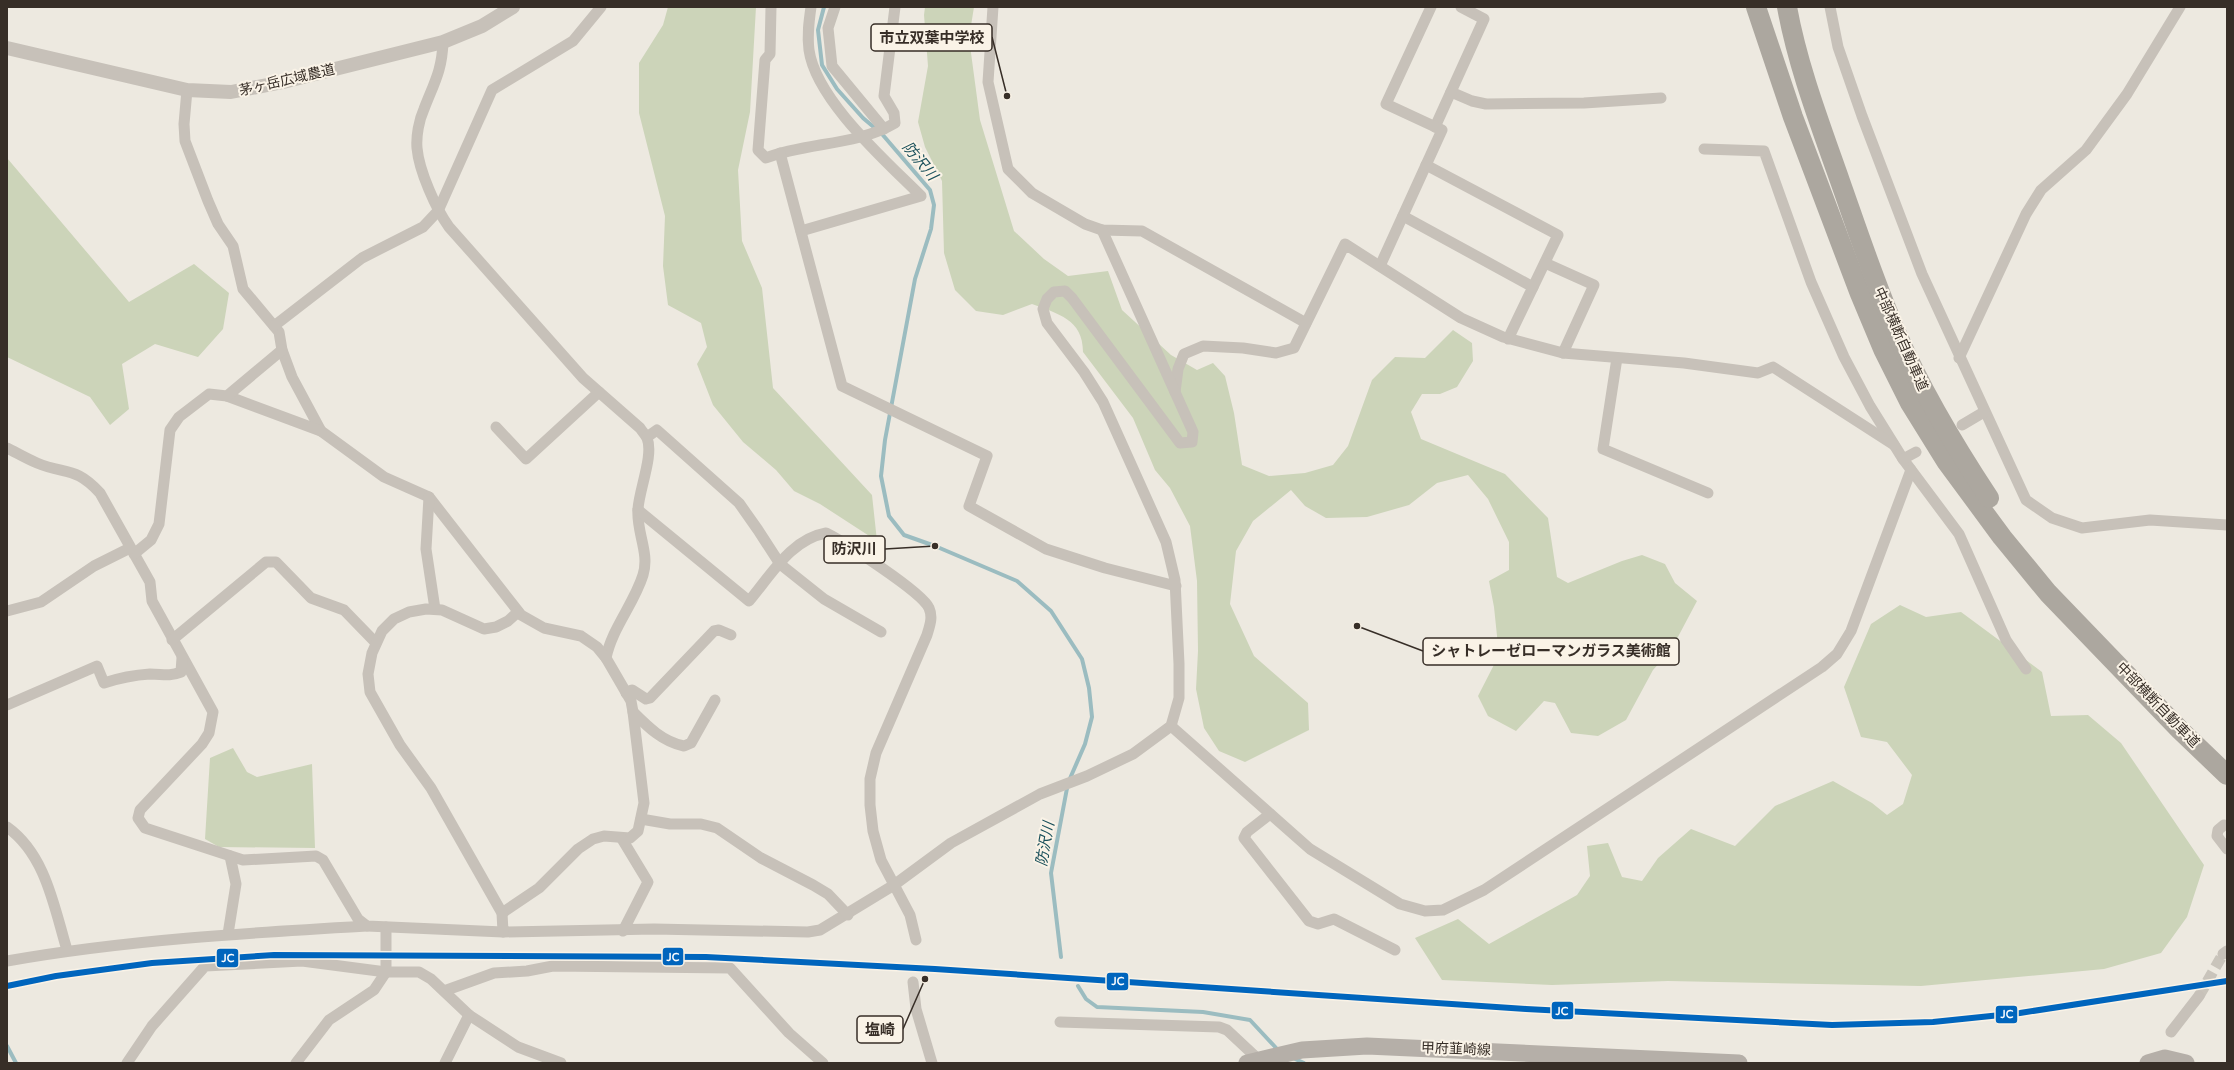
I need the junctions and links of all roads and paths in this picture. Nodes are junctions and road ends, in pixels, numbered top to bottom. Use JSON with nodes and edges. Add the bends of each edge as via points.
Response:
{"nodes":[{"id":1,"x":513,"y":7,"type":"edge"},
{"id":2,"x":601,"y":7,"type":"edge"},
{"id":3,"x":771,"y":7,"type":"edge"},
{"id":4,"x":811,"y":7,"type":"edge"},
{"id":5,"x":835,"y":7,"type":"edge"},
{"id":6,"x":895,"y":7,"type":"edge"},
{"id":7,"x":993,"y":7,"type":"edge"},
{"id":8,"x":1431,"y":7,"type":"edge"},
{"id":9,"x":1461,"y":7,"type":"edge"},
{"id":10,"x":1756,"y":7,"type":"edge"},
{"id":11,"x":1761,"y":7,"type":"edge"},
{"id":12,"x":1787,"y":7,"type":"edge"},
{"id":13,"x":1830,"y":7,"type":"edge"},
{"id":14,"x":2180,"y":7,"type":"edge"},
{"id":15,"x":443,"y":42,"type":"junction"},
{"id":16,"x":1769,"y":44,"type":"junction"},
{"id":17,"x":7,"y":48,"type":"edge"},
{"id":18,"x":187,"y":90,"type":"junction"},
{"id":19,"x":1451,"y":92,"type":"junction"},
{"id":20,"x":1661,"y":98,"type":"dead end"},
{"id":21,"x":1435,"y":127,"type":"junction"},
{"id":22,"x":883,"y":129,"type":"junction"},
{"id":23,"x":865,"y":136,"type":"junction"},
{"id":24,"x":1704,"y":149,"type":"dead end"},
{"id":25,"x":780,"y":152,"type":"junction"},
{"id":26,"x":1426,"y":165,"type":"junction"},
{"id":27,"x":438,"y":211,"type":"junction"},
{"id":28,"x":1403,"y":216,"type":"junction"},
{"id":29,"x":1102,"y":230,"type":"junction"},
{"id":30,"x":801,"y":231,"type":"junction"},
{"id":31,"x":1545,"y":263,"type":"junction"},
{"id":32,"x":1380,"y":266,"type":"junction"},
{"id":33,"x":1533,"y":287,"type":"junction"},
{"id":34,"x":1306,"y":323,"type":"junction"},
{"id":35,"x":274,"y":326,"type":"junction"},
{"id":36,"x":1508,"y":339,"type":"junction"},
{"id":37,"x":282,"y":350,"type":"junction"},
{"id":38,"x":1563,"y":353,"type":"junction"},
{"id":39,"x":1617,"y":358,"type":"junction"},
{"id":40,"x":1959,"y":358,"type":"junction"},
{"id":41,"x":599,"y":392,"type":"junction"},
{"id":42,"x":1175,"y":393,"type":"junction"},
{"id":43,"x":227,"y":396,"type":"junction"},
{"id":44,"x":1984,"y":412,"type":"junction"},
{"id":45,"x":1962,"y":425,"type":"dead end"},
{"id":46,"x":496,"y":427,"type":"dead end"},
{"id":47,"x":321,"y":431,"type":"junction"},
{"id":48,"x":647,"y":437,"type":"junction"},
{"id":49,"x":1894,"y":445,"type":"junction"},
{"id":50,"x":7,"y":448,"type":"edge"},
{"id":51,"x":1916,"y":452,"type":"dead end"},
{"id":52,"x":1903,"y":459,"type":"junction"},
{"id":53,"x":1911,"y":470,"type":"junction"},
{"id":54,"x":1708,"y":493,"type":"dead end"},
{"id":55,"x":429,"y":497,"type":"junction"},
{"id":56,"x":638,"y":510,"type":"junction"},
{"id":57,"x":2227,"y":525,"type":"edge"},
{"id":58,"x":132,"y":551,"type":"junction"},
{"id":59,"x":780,"y":564,"type":"junction"},
{"id":60,"x":1176,"y":586,"type":"junction"},
{"id":61,"x":435,"y":609,"type":"junction"},
{"id":62,"x":7,"y":611,"type":"edge"},
{"id":63,"x":518,"y":612,"type":"junction"},
{"id":64,"x":881,"y":632,"type":"dead end"},
{"id":65,"x":2090,"y":634,"type":"junction"},
{"id":66,"x":731,"y":636,"type":"dead end"},
{"id":67,"x":172,"y":640,"type":"junction"},
{"id":68,"x":376,"y":643,"type":"junction"},
{"id":69,"x":182,"y":658,"type":"junction"},
{"id":70,"x":606,"y":658,"type":"junction"},
{"id":71,"x":2026,"y":669,"type":"dead end"},
{"id":72,"x":626,"y":693,"type":"junction"},
{"id":73,"x":714,"y":700,"type":"dead end"},
{"id":74,"x":7,"y":705,"type":"edge"},
{"id":75,"x":633,"y":712,"type":"junction"},
{"id":76,"x":1171,"y":726,"type":"junction"},
{"id":77,"x":2227,"y":775,"type":"edge"},
{"id":78,"x":1270,"y":814,"type":"junction"},
{"id":79,"x":641,"y":819,"type":"junction"},
{"id":80,"x":2224,"y":825,"type":"dead end"},
{"id":81,"x":7,"y":827,"type":"edge"},
{"id":82,"x":622,"y":839,"type":"junction"},
{"id":83,"x":2227,"y":850,"type":"edge"},
{"id":84,"x":230,"y":856,"type":"junction"},
{"id":85,"x":894,"y":885,"type":"junction"},
{"id":86,"x":502,"y":913,"type":"junction"},
{"id":87,"x":848,"y":915,"type":"junction"},
{"id":88,"x":367,"y":926,"type":"junction"},
{"id":89,"x":386,"y":927,"type":"junction"},
{"id":90,"x":623,"y":931,"type":"junction"},
{"id":91,"x":503,"y":932,"type":"junction"},
{"id":92,"x":228,"y":934,"type":"junction"},
{"id":93,"x":916,"y":940,"type":"dead end"},
{"id":94,"x":66,"y":950,"type":"junction"},
{"id":95,"x":1395,"y":950,"type":"dead end"},
{"id":96,"x":7,"y":961,"type":"edge"},
{"id":97,"x":386,"y":972,"type":"junction"},
{"id":98,"x":913,"y":982,"type":"dead end"},
{"id":99,"x":444,"y":991,"type":"junction"},
{"id":100,"x":2199,"y":996,"type":"tunnel mouth"},
{"id":101,"x":469,"y":1015,"type":"junction"},
{"id":102,"x":1060,"y":1022,"type":"dead end"},
{"id":103,"x":2171,"y":1032,"type":"dead end"},
{"id":104,"x":1258,"y":1060,"type":"edge"},
{"id":105,"x":127,"y":1063,"type":"edge"},
{"id":106,"x":296,"y":1063,"type":"edge"},
{"id":107,"x":445,"y":1063,"type":"edge"},
{"id":108,"x":561,"y":1063,"type":"edge"},
{"id":109,"x":823,"y":1063,"type":"edge"},
{"id":110,"x":932,"y":1063,"type":"edge"},
{"id":111,"x":1738,"y":1063,"type":"edge"},
{"id":112,"x":2148,"y":1063,"type":"edge"},
{"id":113,"x":2186,"y":1063,"type":"edge"}],
"edges":[{"from":1,"to":15,"type":"street","name":"茅ヶ岳広域農道","via":[[482,26]]},
{"from":2,"to":27,"type":"street","via":[[573,42],[492,90]]},
{"from":3,"to":25,"type":"street","via":[[770,54],[765,60],[758,150],[766,158]]},
{"from":4,"to":23,"type":"street","via":[[809,51],[817,74],[832,98]]},
{"from":5,"to":22,"type":"street","via":[[828,28],[832,66]]},
{"from":6,"to":22,"type":"street","via":[[884,96],[894,113],[895,123]]},
{"from":7,"to":29,"type":"street","via":[[988,82],[1008,169],[1032,193],[1085,224]]},
{"from":8,"to":21,"type":"street","via":[[1386,104]]},
{"from":9,"to":19,"type":"street","via":[[1484,19]]},
{"from":10,"to":16,"type":"highway"},
{"from":11,"to":16,"type":"highway"},
{"from":12,"to":65,"type":"highway","name":"中部横断自動車道","via":[[1793,39],[1816,112],[1897,335],[1959,452],[2011,531]]},
{"from":13,"to":40,"type":"street","via":[[1838,47],[1862,116],[1922,274]]},
{"from":14,"to":40,"type":"street","via":[[2127,94],[2086,150],[2040,190],[2026,214]]},
{"from":15,"to":18,"type":"street","name":"茅ヶ岳広域農道","via":[[252,89],[231,92]]},
{"from":15,"to":27,"type":"street","via":[[438,76],[423,110],[417,148]]},
{"from":16,"to":65,"type":"highway","name":"中部横断自動車道","via":[[1793,117],[1860,294],[1883,349],[1910,403],[1946,461],[2002,537],[2048,593]]},
{"from":17,"to":18,"type":"street","name":"茅ヶ岳広域農道"},
{"from":18,"to":35,"type":"street","via":[[185,141],[218,224],[233,246],[243,289]]},
{"from":19,"to":20,"type":"street","via":[[1486,104],[1584,103]]},
{"from":19,"to":21,"type":"street"},
{"from":21,"to":26,"type":"street","via":[[1442,130]]},
{"from":22,"to":23,"type":"street"},
{"from":23,"to":25,"type":"street"},
{"from":23,"to":30,"type":"street","via":[[921,196]]},
{"from":24,"to":49,"type":"street","via":[[1764,150],[1811,282],[1835,337],[1870,406]]},
{"from":25,"to":30,"type":"street"},
{"from":26,"to":28,"type":"street"},
{"from":26,"to":31,"type":"street","via":[[1558,236]]},
{"from":27,"to":35,"type":"street","via":[[423,227],[362,258]]},
{"from":27,"to":41,"type":"street","via":[[583,378]]},
{"from":28,"to":32,"type":"street"},
{"from":28,"to":33,"type":"street"},
{"from":29,"to":34,"type":"street","via":[[1142,231]]},
{"from":29,"to":42,"type":"street"},
{"from":30,"to":60,"type":"street","via":[[842,386],[987,456],[969,506],[1046,549],[1105,568]]},
{"from":31,"to":33,"type":"street"},
{"from":31,"to":38,"type":"street","via":[[1594,285]]},
{"from":32,"to":34,"type":"street","via":[[1345,244]]},
{"from":32,"to":36,"type":"street","via":[[1461,318]]},
{"from":33,"to":36,"type":"street"},
{"from":34,"to":42,"type":"street","via":[[1294,348],[1276,353],[1203,346],[1184,354],[1178,369]]},
{"from":35,"to":37,"type":"street","via":[[279,332]]},
{"from":36,"to":38,"type":"street"},
{"from":37,"to":43,"type":"street"},
{"from":37,"to":47,"type":"street","via":[[292,377]]},
{"from":38,"to":39,"type":"street"},
{"from":39,"to":49,"type":"street","via":[[1758,373],[1774,367]]},
{"from":39,"to":54,"type":"street","via":[[1603,449]]},
{"from":40,"to":44,"type":"street"},
{"from":41,"to":46,"type":"street","via":[[526,459]]},
{"from":41,"to":48,"type":"street"},
{"from":42,"to":60,"type":"street","via":[[1193,432],[1192,442],[1180,443],[1065,291],[1054,292],[1047,299],[1042,309],[1047,323],[1103,402],[1166,542]]},
{"from":43,"to":47,"type":"street"},
{"from":43,"to":58,"type":"street","via":[[209,394],[179,417],[170,430],[159,524],[151,540]]},
{"from":44,"to":45,"type":"street"},
{"from":44,"to":57,"type":"street","via":[[2026,500],[2052,518],[2082,528],[2150,520]]},
{"from":47,"to":55,"type":"street","via":[[384,477]]},
{"from":48,"to":56,"type":"street","via":[[649,449]]},
{"from":48,"to":59,"type":"street","via":[[657,430],[739,503]]},
{"from":49,"to":52,"type":"street"},
{"from":50,"to":58,"type":"street","via":[[38,464],[66,470],[88,481],[100,493]]},
{"from":51,"to":52,"type":"street"},
{"from":52,"to":53,"type":"street"},
{"from":53,"to":71,"type":"street","via":[[1959,534],[2006,640]]},
{"from":53,"to":78,"type":"street","via":[[1851,632],[1837,654],[1822,667],[1484,890],[1443,910],[1425,911],[1400,904],[1310,849]]},
{"from":55,"to":61,"type":"street","via":[[426,549]]},
{"from":55,"to":63,"type":"street"},
{"from":56,"to":59,"type":"street","via":[[750,601]]},
{"from":56,"to":70,"type":"street","via":[[638,527],[646,562],[643,576],[609,645]]},
{"from":58,"to":62,"type":"street","via":[[94,566],[41,602]]},
{"from":58,"to":67,"type":"street","via":[[150,582],[152,601]]},
{"from":59,"to":64,"type":"street","via":[[824,599]]},
{"from":59,"to":85,"type":"street","via":[[800,542],[812,535],[826,533],[907,587],[928,607],[931,619],[927,635],[876,753],[870,779],[873,831],[881,860]]},
{"from":60,"to":76,"type":"street","via":[[1179,698]]},
{"from":61,"to":63,"type":"street","via":[[458,616],[484,629],[496,627]]},
{"from":61,"to":68,"type":"street","via":[[409,612],[394,619],[382,631]]},
{"from":63,"to":70,"type":"street","via":[[530,622],[544,628],[581,636],[597,646]]},
{"from":65,"to":77,"type":"highway","name":"中部横断自動車道","via":[[2180,730]]},
{"from":66,"to":72,"type":"street","via":[[719,630],[714,631],[650,698],[646,699],[632,690]]},
{"from":67,"to":68,"type":"street","via":[[266,562],[271,561],[276,562],[311,598],[344,610]]},
{"from":67,"to":69,"type":"street"},
{"from":68,"to":86,"type":"street","via":[[368,674],[370,692],[400,745],[431,788]]},
{"from":69,"to":74,"type":"street","via":[[181,672],[170,676],[152,674],[125,677],[104,683],[97,666]]},
{"from":69,"to":84,"type":"street","via":[[213,712],[211,728],[202,744],[140,810],[138,818],[145,828]]},
{"from":70,"to":72,"type":"street"},
{"from":72,"to":75,"type":"street"},
{"from":73,"to":75,"type":"street","via":[[691,743],[684,746],[667,740]]},
{"from":75,"to":79,"type":"street","via":[[644,803]]},
{"from":76,"to":78,"type":"street"},
{"from":76,"to":85,"type":"street","via":[[1133,754],[1088,776],[1040,794],[951,843]]},
{"from":78,"to":95,"type":"street","via":[[1247,832],[1244,838],[1309,921],[1318,924],[1334,919]]},
{"from":79,"to":82,"type":"street","via":[[638,831],[630,838]]},
{"from":79,"to":87,"type":"street","via":[[670,824],[701,824],[717,828],[761,858],[813,884],[828,894]]},
{"from":80,"to":83,"type":"street","via":[[2218,830],[2217,836]]},
{"from":81,"to":94,"type":"street","via":[[30,849],[48,883]]},
{"from":82,"to":86,"type":"street","via":[[604,836],[593,839],[539,888]]},
{"from":82,"to":90,"type":"street","via":[[648,882]]},
{"from":84,"to":88,"type":"street","via":[[243,860],[316,856],[323,860],[358,919]]},
{"from":84,"to":92,"type":"street","via":[[236,884]]},
{"from":85,"to":87,"type":"street"},
{"from":85,"to":93,"type":"street","via":[[910,915]]},
{"from":86,"to":91,"type":"street"},
{"from":87,"to":90,"type":"street","via":[[820,930],[808,932]]},
{"from":88,"to":89,"type":"street"},
{"from":88,"to":92,"type":"street"},
{"from":89,"to":91,"type":"street"},
{"from":89,"to":97,"type":"street"},
{"from":90,"to":91,"type":"street"},
{"from":92,"to":94,"type":"street"},
{"from":94,"to":96,"type":"street"},
{"from":97,"to":99,"type":"street","via":[[419,972]]},
{"from":97,"to":105,"type":"street","via":[[302,962],[205,966],[152,1026]]},
{"from":97,"to":106,"type":"street","via":[[374,990],[329,1020]]},
{"from":98,"to":110,"type":"street","via":[[916,1009]]},
{"from":99,"to":101,"type":"street"},
{"from":99,"to":109,"type":"street","via":[[494,973],[553,966],[730,968],[789,1033]]},
{"from":100,"to":103,"type":"street"},
{"from":101,"to":107,"type":"street"},
{"from":101,"to":108,"type":"street","via":[[518,1047]]},
{"from":102,"to":104,"type":"street","via":[[1219,1027],[1227,1030]]},
{"from":104,"to":111,"type":"main road","name":"甲府韮崎線","via":[[1302,1050],[1368,1046]]},
{"from":112,"to":113,"type":"main road","via":[[2165,1058]]}]}
